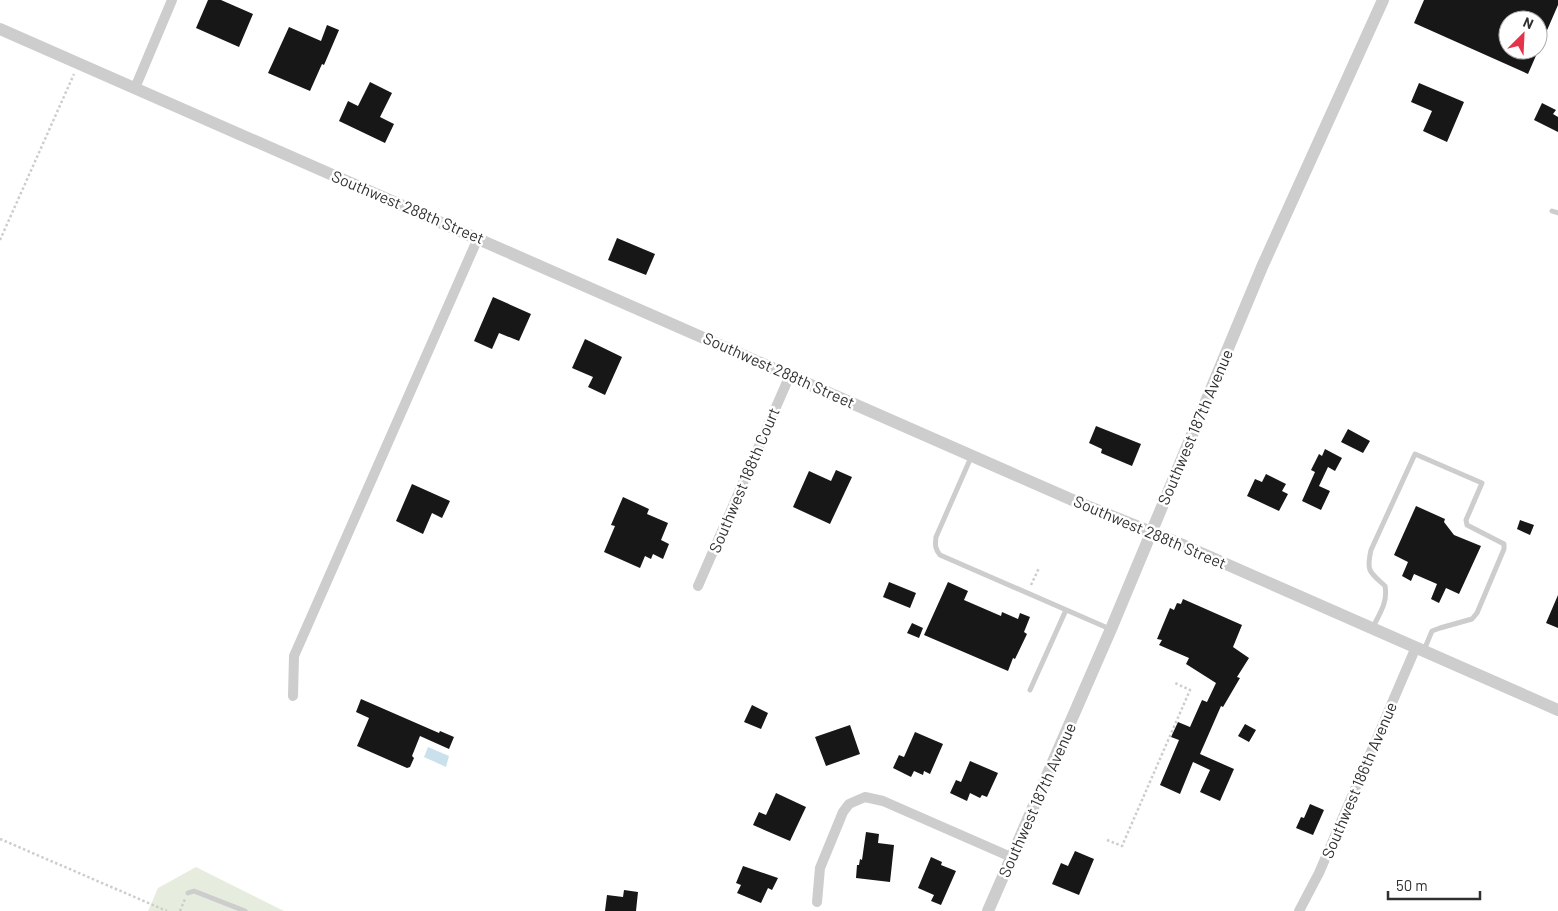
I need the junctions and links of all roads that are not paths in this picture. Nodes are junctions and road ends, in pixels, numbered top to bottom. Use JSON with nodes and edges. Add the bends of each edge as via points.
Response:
{"nodes":[{"id":1,"x":172,"y":0,"type":"edge"},
{"id":2,"x":1383,"y":0,"type":"edge"},
{"id":3,"x":0,"y":29,"type":"edge"},
{"id":4,"x":135,"y":88,"type":"junction"},
{"id":5,"x":478,"y":238,"type":"junction"},
{"id":6,"x":790,"y":375,"type":"junction"},
{"id":7,"x":972,"y":455,"type":"junction"},
{"id":8,"x":1151,"y":533,"type":"junction"},
{"id":9,"x":698,"y":586,"type":"dead end"},
{"id":10,"x":1066,"y":610,"type":"junction"},
{"id":11,"x":1372,"y":628,"type":"junction"},
{"id":12,"x":1111,"y":629,"type":"junction"},
{"id":13,"x":1420,"y":649,"type":"junction"},
{"id":14,"x":1030,"y":690,"type":"dead end"},
{"id":15,"x":293,"y":696,"type":"dead end"},
{"id":16,"x":1558,"y":710,"type":"edge"},
{"id":17,"x":1011,"y":857,"type":"junction"},
{"id":18,"x":188,"y":893,"type":"road end"},
{"id":19,"x":817,"y":902,"type":"dead end"},
{"id":20,"x":245,"y":911,"type":"edge"},
{"id":21,"x":988,"y":911,"type":"edge"},
{"id":22,"x":1299,"y":911,"type":"edge"}],
"edges":[{"from":1,"to":4,"type":"street"},
{"from":2,"to":8,"type":"street","name":"Southwest 187th Avenue","via":[[1262,267]]},
{"from":3,"to":4,"type":"street","name":"Southwest 288th Street"},
{"from":4,"to":5,"type":"street","name":"Southwest 288th Street"},
{"from":5,"to":6,"type":"street","name":"Southwest 288th Street"},
{"from":5,"to":15,"type":"street","via":[[294,656]]},
{"from":6,"to":7,"type":"street","name":"Southwest 288th Street"},
{"from":6,"to":9,"type":"street","name":"Southwest 188th Court"},
{"from":7,"to":8,"type":"street","name":"Southwest 288th Street"},
{"from":7,"to":10,"type":"lane","via":[[936,537],[936,550],[940,555]]},
{"from":8,"to":11,"type":"street","name":"Southwest 288th Street"},
{"from":8,"to":12,"type":"street","name":"Southwest 187th Avenue"},
{"from":10,"to":12,"type":"lane"},
{"from":10,"to":14,"type":"lane"},
{"from":11,"to":13,"type":"street","name":"Southwest 288th Street"},
{"from":11,"to":13,"type":"lane","via":[[1387,595],[1385,586],[1371,572],[1371,550],[1415,454],[1482,483],[1466,520],[1467,525],[1504,544],[1477,613],[1472,619],[1432,631]]},
{"from":12,"to":17,"type":"street","name":"Southwest 187th Avenue"},
{"from":13,"to":16,"type":"street","name":"Southwest 288th Street"},
{"from":13,"to":22,"type":"street","name":"Southwest 186th Avenue"},
{"from":17,"to":19,"type":"street","via":[[883,801],[865,797],[849,804],[838,822],[820,868]]},
{"from":17,"to":21,"type":"street","name":"Southwest 187th Avenue"},
{"from":18,"to":20,"type":"lane","via":[[194,892]]}]}
